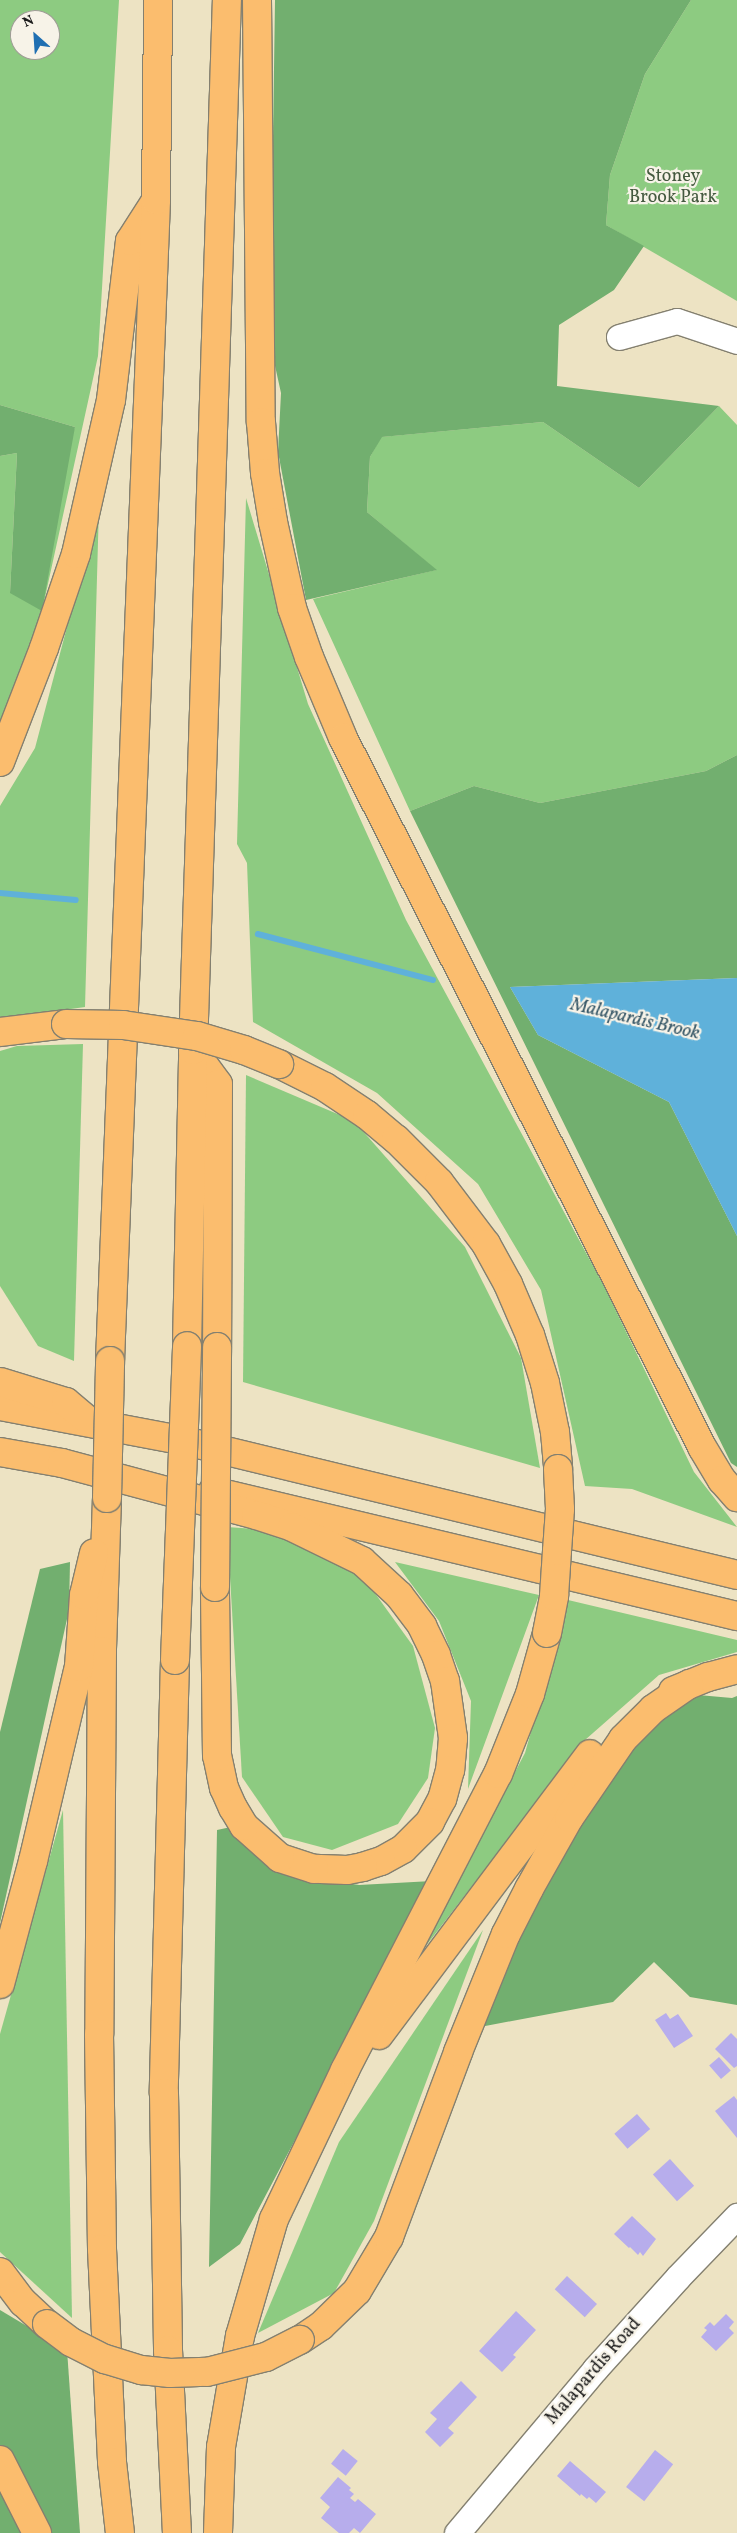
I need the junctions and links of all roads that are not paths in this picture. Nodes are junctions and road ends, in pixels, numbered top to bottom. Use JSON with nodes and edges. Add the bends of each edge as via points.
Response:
{"nodes":[{"id":1,"x":158,"y":0,"type":"edge"},
{"id":2,"x":227,"y":0,"type":"edge"},
{"id":3,"x":257,"y":0,"type":"edge"},
{"id":4,"x":156,"y":200,"type":"junction"},
{"id":5,"x":619,"y":336,"type":"dead end"},
{"id":6,"x":737,"y":341,"type":"edge"},
{"id":7,"x":0,"y":762,"type":"edge"},
{"id":8,"x":0,"y":1032,"type":"edge"},
{"id":9,"x":193,"y":1050,"type":"junction"},
{"id":10,"x":0,"y":1382,"type":"edge"},
{"id":11,"x":0,"y":1406,"type":"edge"},
{"id":12,"x":90,"y":1422,"type":"junction"},
{"id":13,"x":0,"y":1452,"type":"edge"},
{"id":14,"x":62,"y":1463,"type":"junction"},
{"id":15,"x":737,"y":1497,"type":"edge"},
{"id":16,"x":107,"y":1498,"type":"junction"},
{"id":17,"x":737,"y":1575,"type":"edge"},
{"id":18,"x":737,"y":1616,"type":"edge"},
{"id":19,"x":737,"y":1669,"type":"edge"},
{"id":20,"x":689,"y":1684,"type":"junction"},
{"id":21,"x":0,"y":1984,"type":"edge"},
{"id":22,"x":317,"y":2128,"type":"junction"},
{"id":23,"x":737,"y":2216,"type":"edge"},
{"id":24,"x":0,"y":2272,"type":"edge"},
{"id":25,"x":0,"y":2460,"type":"edge"},
{"id":26,"x":37,"y":2533,"type":"edge"},
{"id":27,"x":120,"y":2533,"type":"edge"},
{"id":28,"x":177,"y":2533,"type":"edge"},
{"id":29,"x":218,"y":2533,"type":"edge"},
{"id":30,"x":457,"y":2533,"type":"edge"}],
"edges":[{"from":1,"to":4,"type":"main road"},
{"from":2,"to":9,"type":"main road"},
{"from":3,"to":15,"type":"main road","via":[[261,422],[273,522],[292,608],[343,738],[702,1447],[722,1480]]},
{"from":4,"to":7,"type":"main road","via":[[130,241],[110,400],[76,554]]},
{"from":4,"to":16,"type":"main road","bridge":true},
{"from":5,"to":6,"type":"street","via":[[677,322]]},
{"from":8,"to":22,"type":"main road","bridge":true,"via":[[66,1024],[123,1025],[197,1036],[244,1050],[325,1087],[367,1115],[439,1182],[486,1244],[508,1284],[539,1364],[555,1432],[560,1510],[554,1596],[530,1694],[498,1774]]},
{"from":9,"to":14,"type":"main road","bridge":true,"via":[[218,1084],[217,1347],[215,1587],[218,1756],[224,1788],[244,1826],[280,1858],[314,1869],[347,1870],[363,1867],[403,1849],[430,1822],[442,1799],[450,1770],[453,1738],[445,1681],[436,1655],[422,1626],[399,1595],[362,1561],[292,1527],[256,1515]]},
{"from":9,"to":28,"type":"main road","bridge":true,"via":[[164,2093],[168,2350]]},
{"from":10,"to":12,"type":"main road","via":[[66,1402]]},
{"from":11,"to":12,"type":"main road"},
{"from":12,"to":17,"type":"main road","via":[[185,1441]]},
{"from":13,"to":14,"type":"main road"},
{"from":14,"to":18,"type":"main road","via":[[224,1493]]},
{"from":16,"to":21,"type":"main road","via":[[84,1595],[79,1667]]},
{"from":16,"to":27,"type":"main road","via":[[102,1651],[99,2034],[102,2249],[112,2462]]},
{"from":19,"to":20,"type":"main road"},
{"from":20,"to":22,"type":"main road","via":[[619,1723],[596,1747],[389,2020]]},
{"from":20,"to":24,"type":"main road","bridge":true,"via":[[642,1718],[623,1738],[569,1818],[506,1934],[389,2237],[357,2291],[321,2326],[266,2357],[207,2372],[170,2373],[135,2368],[105,2359],[71,2342],[23,2302]]},
{"from":22,"to":29,"type":"main road","via":[[274,2219],[240,2336],[221,2447]]},
{"from":23,"to":30,"type":"street","name":"Malapardis Road","via":[[678,2276],[602,2362]]},
{"from":25,"to":26,"type":"main road"}]}
